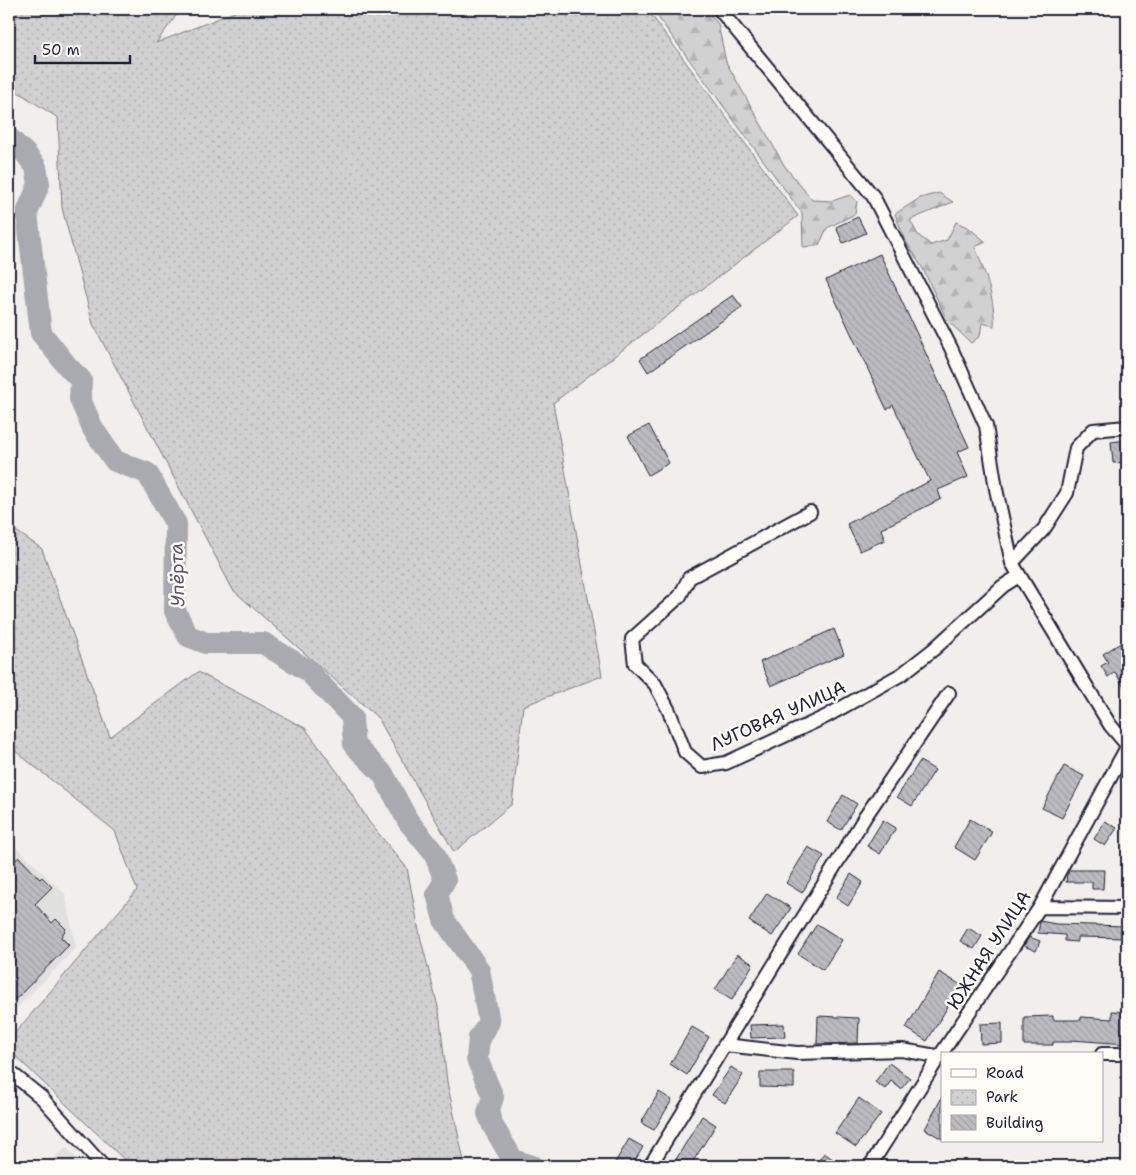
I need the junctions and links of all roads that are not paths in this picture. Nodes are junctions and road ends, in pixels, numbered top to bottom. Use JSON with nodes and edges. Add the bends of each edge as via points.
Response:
{"nodes":[{"id":1,"x":719,"y":9,"type":"edge"},
{"id":2,"x":1127,"y":428,"type":"edge"},
{"id":3,"x":810,"y":512,"type":"dead end"},
{"id":4,"x":1012,"y":563,"type":"junction"},
{"id":5,"x":1019,"y":576,"type":"junction"},
{"id":6,"x":949,"y":693,"type":"dead end"},
{"id":7,"x":1127,"y":746,"type":"edge"},
{"id":8,"x":1040,"y":907,"type":"junction"},
{"id":9,"x":1127,"y":908,"type":"edge"},
{"id":10,"x":725,"y":1045,"type":"junction"},
{"id":11,"x":944,"y":1052,"type":"edge"},
{"id":12,"x":1104,"y":1054,"type":"edge"},
{"id":13,"x":1127,"y":1054,"type":"edge"},
{"id":14,"x":941,"y":1057,"type":"edge"},
{"id":15,"x":9,"y":1071,"type":"edge"},
{"id":16,"x":103,"y":1166,"type":"edge"},
{"id":17,"x":650,"y":1166,"type":"edge"},
{"id":18,"x":870,"y":1166,"type":"edge"}],
"edges":[{"from":1,"to":4,"type":"street","via":[[873,196],[951,348],[986,426]]},
{"from":2,"to":4,"type":"street","via":[[1093,430],[1076,448],[1067,494],[1044,529]]},
{"from":3,"to":5,"type":"street","name":"ЛУГОВАЯ УЛИЦА","via":[[689,578],[680,596],[632,639],[635,664],[655,684],[685,752],[702,768],[726,762],[825,718],[902,674],[1003,586]]},
{"from":4,"to":5,"type":"street"},
{"from":5,"to":7,"type":"street","via":[[1110,725]]},
{"from":6,"to":10,"type":"street","via":[[865,817]]},
{"from":7,"to":8,"type":"street","name":"ЮЖНАЯ УЛИЦА"},
{"from":8,"to":9,"type":"street"},
{"from":8,"to":11,"type":"street","name":"ЮЖНАЯ УЛИЦА"},
{"from":10,"to":14,"type":"street","via":[[797,1052],[902,1050]]},
{"from":10,"to":17,"type":"street"},
{"from":12,"to":13,"type":"street"},
{"from":14,"to":18,"type":"street","name":"ЮЖНАЯ УЛИЦА"},
{"from":15,"to":16,"type":"street","via":[[42,1098]]}]}
